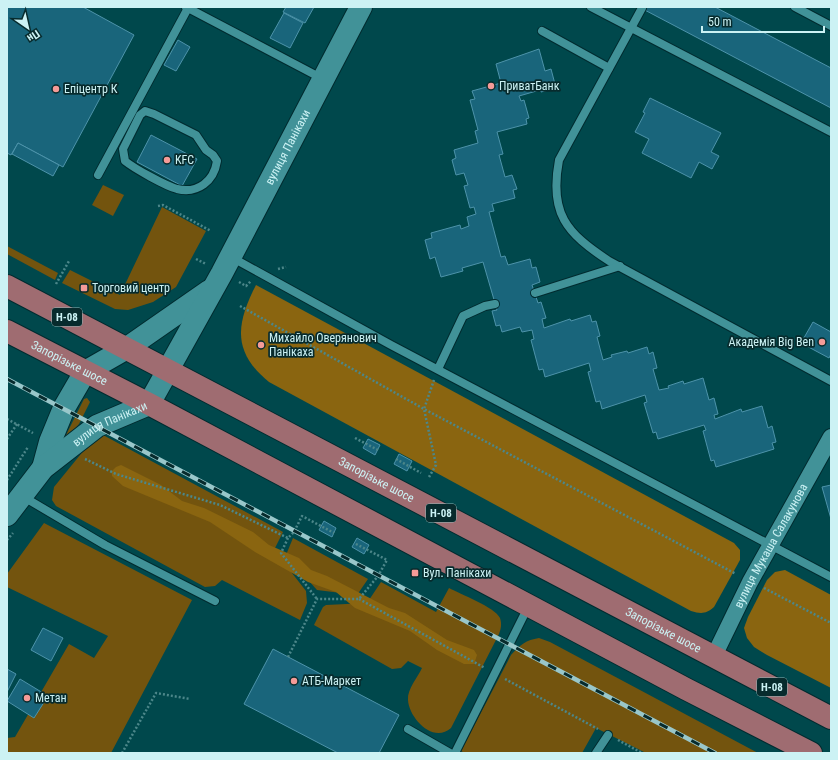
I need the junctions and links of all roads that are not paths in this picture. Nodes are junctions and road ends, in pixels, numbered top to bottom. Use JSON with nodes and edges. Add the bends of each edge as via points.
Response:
{"nodes":[{"id":1,"x":187,"y":7,"type":"edge"},
{"id":2,"x":361,"y":7,"type":"edge"},
{"id":3,"x":591,"y":7,"type":"edge"},
{"id":4,"x":795,"y":7,"type":"edge"},
{"id":5,"x":642,"y":8,"type":"dead end"},
{"id":6,"x":831,"y":26,"type":"edge"},
{"id":7,"x":630,"y":28,"type":"junction"},
{"id":8,"x":542,"y":32,"type":"dead end"},
{"id":9,"x":609,"y":68,"type":"junction"},
{"id":10,"x":324,"y":79,"type":"junction"},
{"id":11,"x":831,"y":132,"type":"edge"},
{"id":12,"x":196,"y":135,"type":"joint"},
{"id":13,"x":98,"y":175,"type":"dead end"},
{"id":14,"x":230,"y":257,"type":"junction"},
{"id":15,"x":620,"y":266,"type":"junction"},
{"id":16,"x":7,"y":286,"type":"edge"},
{"id":17,"x":214,"y":288,"type":"junction"},
{"id":18,"x":535,"y":293,"type":"dead end"},
{"id":19,"x":495,"y":304,"type":"dead end"},
{"id":20,"x":7,"y":331,"type":"edge"},
{"id":21,"x":127,"y":348,"type":"junction"},
{"id":22,"x":438,"y":369,"type":"junction"},
{"id":23,"x":167,"y":370,"type":"junction"},
{"id":24,"x":85,"y":372,"type":"junction"},
{"id":25,"x":831,"y":381,"type":"edge"},
{"id":26,"x":149,"y":404,"type":"junction"},
{"id":27,"x":831,"y":437,"type":"edge"},
{"id":28,"x":51,"y":443,"type":"junction"},
{"id":29,"x":22,"y":496,"type":"junction"},
{"id":30,"x":7,"y":515,"type":"edge"},
{"id":31,"x":770,"y":546,"type":"junction"},
{"id":32,"x":831,"y":577,"type":"edge"},
{"id":33,"x":215,"y":601,"type":"dead end"},
{"id":34,"x":529,"y":605,"type":"junction"},
{"id":35,"x":714,"y":656,"type":"junction"},
{"id":36,"x":831,"y":718,"type":"edge"},
{"id":37,"x":408,"y":729,"type":"dead end"},
{"id":38,"x":608,"y":735,"type":"dead end"},
{"id":39,"x":802,"y":751,"type":"edge"},
{"id":40,"x":450,"y":753,"type":"edge"},
{"id":41,"x":455,"y":753,"type":"edge"},
{"id":42,"x":596,"y":753,"type":"edge"}],
"edges":[{"from":1,"to":10,"type":"lane"},
{"from":1,"to":13,"type":"lane"},
{"from":2,"to":10,"type":"main road","name":"вулиця Панікахи"},
{"from":3,"to":7,"type":"lane"},
{"from":4,"to":6,"type":"lane"},
{"from":5,"to":7,"type":"lane"},
{"from":7,"to":9,"type":"lane"},
{"from":7,"to":11,"type":"lane"},
{"from":8,"to":9,"type":"lane"},
{"from":9,"to":15,"type":"lane","via":[[559,160],[555,183],[560,212],[571,229],[584,244]]},
{"from":10,"to":14,"type":"main road","name":"вулиця Панікахи"},
{"from":12,"to":12,"type":"lane","via":[[145,111],[140,115],[125,142],[123,155],[130,165],[177,189],[190,190],[210,181],[217,161]]},
{"from":14,"to":17,"type":"main road","name":"вулиця Панікахи"},
{"from":14,"to":22,"type":"lane"},
{"from":15,"to":18,"type":"lane"},
{"from":15,"to":25,"type":"lane"},
{"from":16,"to":21,"type":"main road","name":"Запорізьке шосе","number":"Н-08"},
{"from":17,"to":21,"type":"main road","name":"вулиця Панікахи"},
{"from":17,"to":23,"type":"main road","name":"вулиця Панікахи"},
{"from":19,"to":22,"type":"lane","via":[[464,316]]},
{"from":20,"to":24,"type":"main road","name":"Запорізьке шосе"},
{"from":21,"to":23,"type":"main road","name":"Запорізьке шосе","number":"Н-08"},
{"from":21,"to":24,"type":"main road","name":"вулиця Панікахи"},
{"from":22,"to":31,"type":"lane"},
{"from":23,"to":26,"type":"main road","name":"вулиця Панікахи"},
{"from":23,"to":35,"type":"main road","name":"Запорізьке шосе","number":"Н-08"},
{"from":24,"to":26,"type":"main road","name":"Запорізьке шосе"},
{"from":24,"to":28,"type":"main road","name":"вулиця Панікахи","via":[[64,408]]},
{"from":26,"to":28,"type":"main road","name":"вулиця Панікахи"},
{"from":26,"to":34,"type":"main road","name":"Запорізьке шосе"},
{"from":27,"to":31,"type":"street","name":"вулиця Мукаша Салакунова"},
{"from":28,"to":29,"type":"main road","name":"вулиця Панікахи","via":[[43,468]]},
{"from":29,"to":30,"type":"main road","name":"вулиця Панікахи"},
{"from":29,"to":33,"type":"lane","via":[[105,545]]},
{"from":31,"to":32,"type":"lane"},
{"from":31,"to":35,"type":"street","name":"вулиця Мукаша Салакунова"},
{"from":34,"to":39,"type":"main road","name":"Запорізьке шосе"},
{"from":34,"to":41,"type":"lane"},
{"from":35,"to":36,"type":"main road","name":"Запорізьке шосе","number":"Н-08"},
{"from":37,"to":40,"type":"lane"},
{"from":38,"to":42,"type":"lane"}]}
